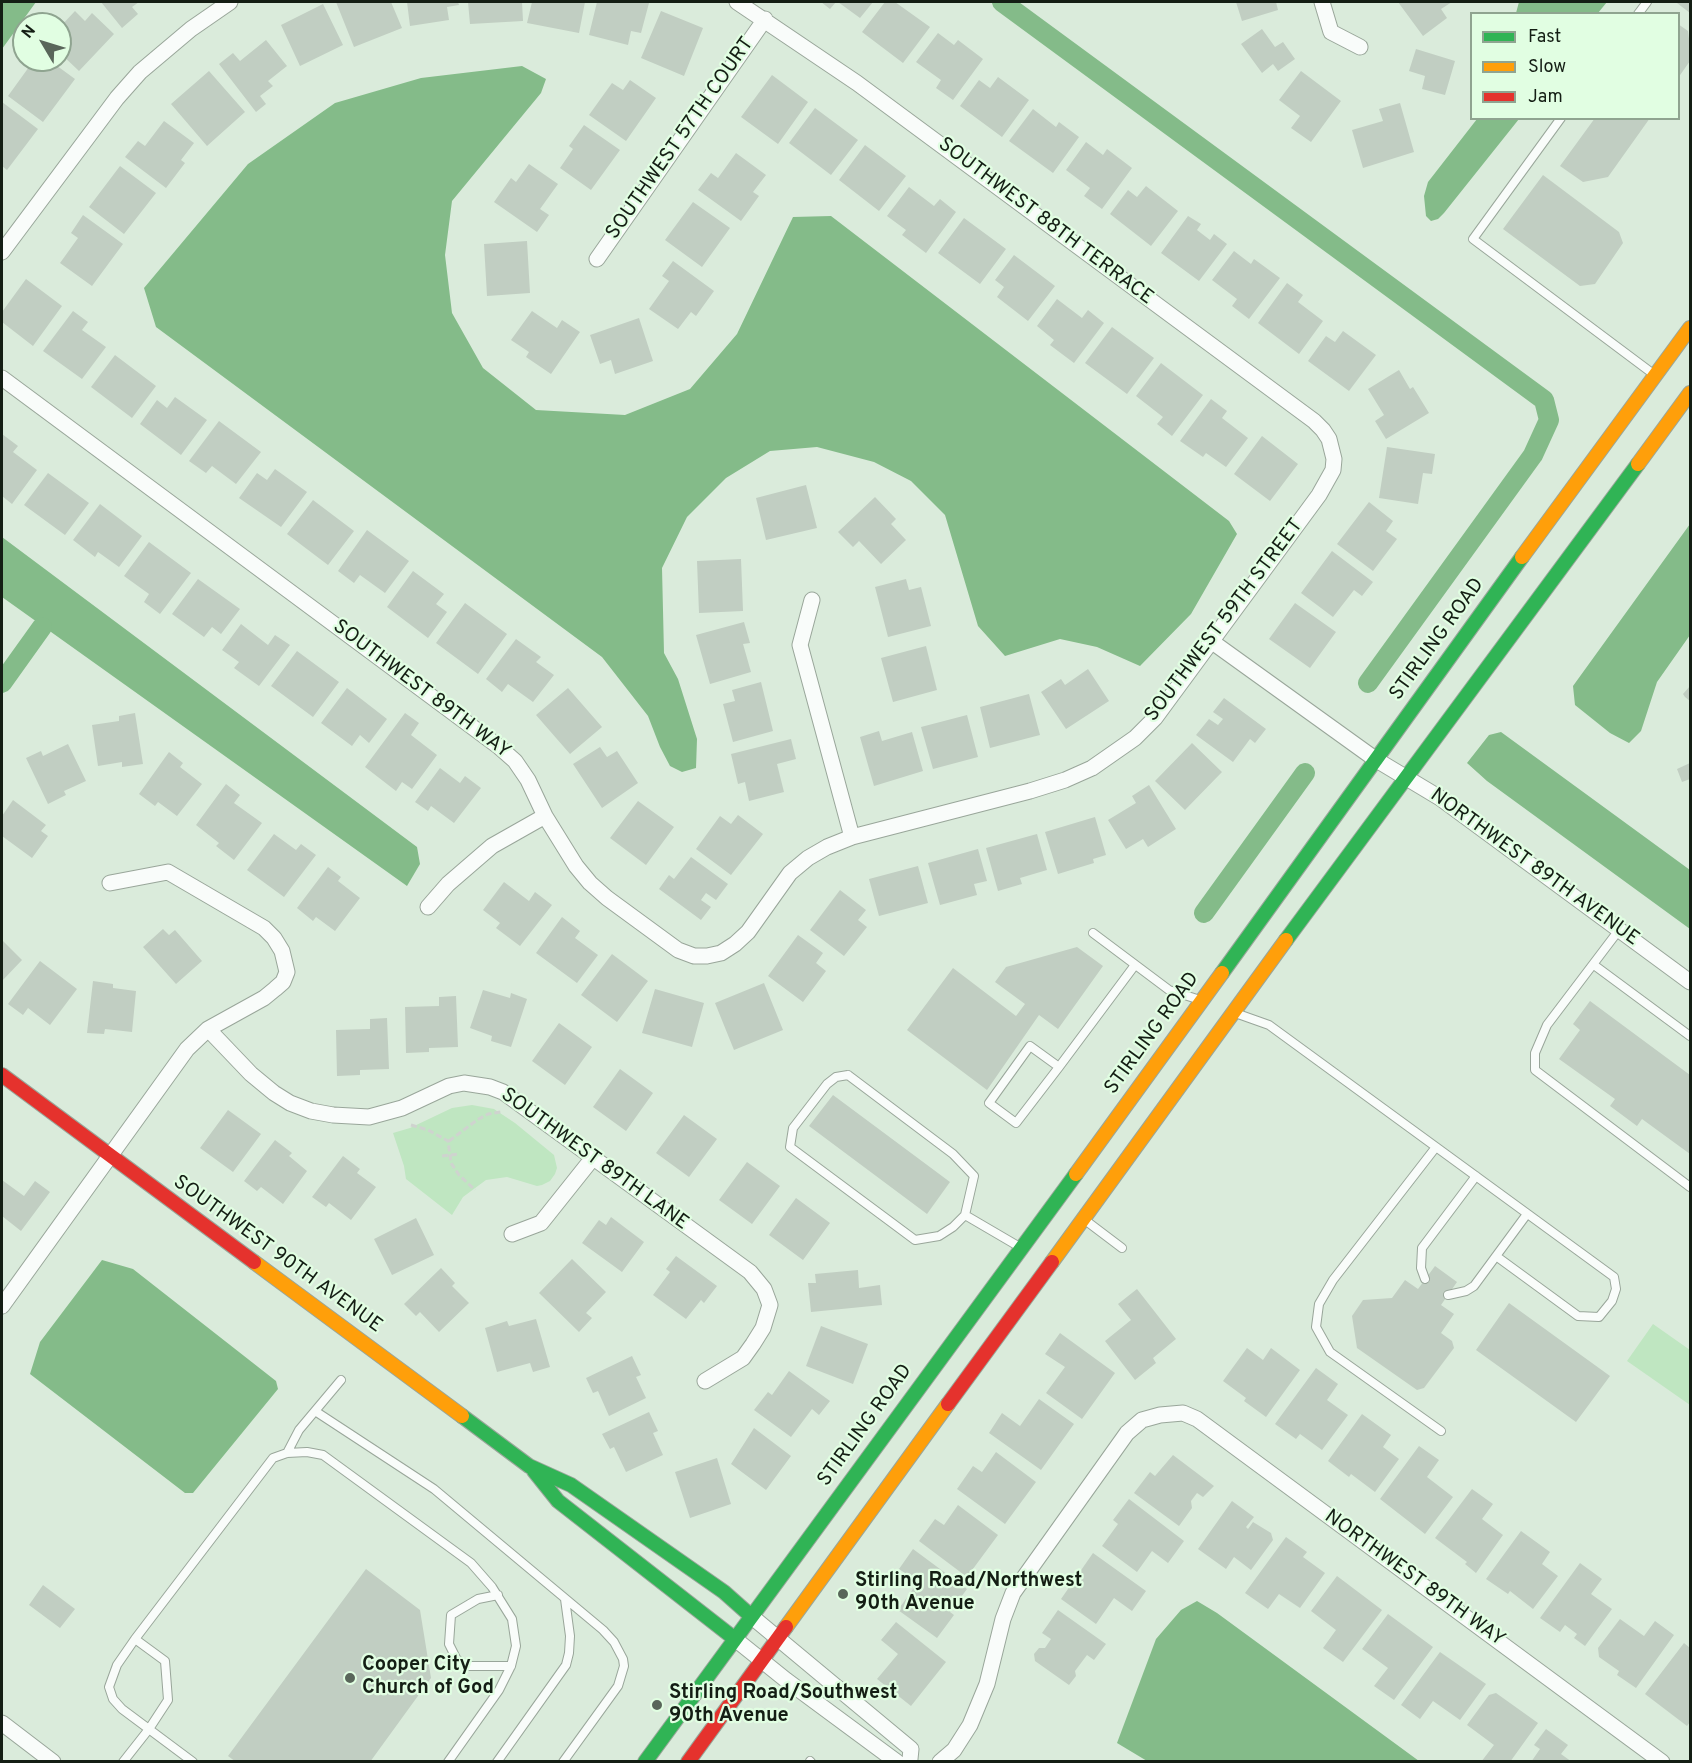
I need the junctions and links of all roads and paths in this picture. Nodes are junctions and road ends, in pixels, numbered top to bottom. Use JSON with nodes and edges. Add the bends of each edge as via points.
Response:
{"nodes":[{"id":1,"x":230,"y":2,"type":"edge"},
{"id":2,"x":737,"y":2,"type":"edge"},
{"id":3,"x":1322,"y":2,"type":"edge"},
{"id":4,"x":765,"y":19,"type":"junction"},
{"id":5,"x":1360,"y":47,"type":"dead end"},
{"id":6,"x":1560,"y":120,"type":"edge"},
{"id":7,"x":2,"y":252,"type":"edge"},
{"id":8,"x":597,"y":259,"type":"dead end"},
{"id":9,"x":1690,"y":328,"type":"edge"},
{"id":10,"x":1656,"y":375,"type":"junction"},
{"id":11,"x":2,"y":378,"type":"edge"},
{"id":12,"x":1690,"y":393,"type":"edge"},
{"id":13,"x":1334,"y":459,"type":"joint"},
{"id":14,"x":812,"y":600,"type":"dead end"},
{"id":15,"x":1211,"y":641,"type":"junction"},
{"id":16,"x":1375,"y":759,"type":"junction"},
{"id":17,"x":1406,"y":777,"type":"junction"},
{"id":18,"x":545,"y":816,"type":"junction"},
{"id":19,"x":852,"y":837,"type":"junction"},
{"id":20,"x":110,"y":883,"type":"dead end"},
{"id":21,"x":428,"y":907,"type":"dead end"},
{"id":22,"x":1619,"y":930,"type":"junction"},
{"id":23,"x":1094,"y":933,"type":"dead end"},
{"id":24,"x":1135,"y":964,"type":"junction"},
{"id":25,"x":1594,"y":965,"type":"junction"},
{"id":26,"x":1690,"y":982,"type":"edge"},
{"id":27,"x":1218,"y":1007,"type":"junction"},
{"id":28,"x":208,"y":1029,"type":"junction"},
{"id":29,"x":1690,"y":1036,"type":"edge"},
{"id":30,"x":1059,"y":1067,"type":"junction"},
{"id":31,"x":2,"y":1075,"type":"edge"},
{"id":32,"x":501,"y":1112,"type":"dead end"},
{"id":33,"x":411,"y":1125,"type":"dead end"},
{"id":34,"x":448,"y":1141,"type":"junction"},
{"id":35,"x":1436,"y":1147,"type":"junction"},
{"id":36,"x":459,"y":1154,"type":"dead end"},
{"id":37,"x":450,"y":1155,"type":"junction"},
{"id":38,"x":109,"y":1156,"type":"junction"},
{"id":39,"x":442,"y":1156,"type":"dead end"},
{"id":40,"x":592,"y":1159,"type":"junction"},
{"id":41,"x":1476,"y":1176,"type":"junction"},
{"id":42,"x":1690,"y":1187,"type":"edge"},
{"id":43,"x":475,"y":1190,"type":"dead end"},
{"id":44,"x":1527,"y":1214,"type":"junction"},
{"id":45,"x":965,"y":1215,"type":"junction"},
{"id":46,"x":1084,"y":1220,"type":"junction"},
{"id":47,"x":512,"y":1234,"type":"dead end"},
{"id":48,"x":1020,"y":1248,"type":"junction"},
{"id":49,"x":1122,"y":1248,"type":"dead end"},
{"id":50,"x":1496,"y":1256,"type":"junction"},
{"id":51,"x":1425,"y":1279,"type":"dead end"},
{"id":52,"x":1448,"y":1295,"type":"dead end"},
{"id":53,"x":2,"y":1306,"type":"edge"},
{"id":54,"x":340,"y":1380,"type":"dead end"},
{"id":55,"x":705,"y":1380,"type":"dead end"},
{"id":56,"x":315,"y":1411,"type":"junction"},
{"id":57,"x":1442,"y":1431,"type":"dead end"},
{"id":58,"x":287,"y":1453,"type":"junction"},
{"id":59,"x":529,"y":1466,"type":"junction"},
{"id":60,"x":498,"y":1595,"type":"junction"},
{"id":61,"x":565,"y":1599,"type":"junction"},
{"id":62,"x":752,"y":1616,"type":"junction"},
{"id":63,"x":778,"y":1636,"type":"junction"},
{"id":64,"x":135,"y":1639,"type":"junction"},
{"id":65,"x":735,"y":1639,"type":"junction"},
{"id":66,"x":761,"y":1660,"type":"junction"},
{"id":67,"x":511,"y":1666,"type":"junction"},
{"id":68,"x":2,"y":1723,"type":"edge"},
{"id":69,"x":149,"y":1729,"type":"junction"},
{"id":70,"x":53,"y":1761,"type":"edge"},
{"id":71,"x":123,"y":1761,"type":"edge"},
{"id":72,"x":193,"y":1761,"type":"edge"},
{"id":73,"x":448,"y":1761,"type":"edge"},
{"id":74,"x":497,"y":1761,"type":"edge"},
{"id":75,"x":563,"y":1761,"type":"edge"},
{"id":76,"x":645,"y":1761,"type":"edge"},
{"id":77,"x":688,"y":1761,"type":"edge"},
{"id":78,"x":907,"y":1761,"type":"edge"},
{"id":79,"x":939,"y":1761,"type":"edge"},
{"id":80,"x":1662,"y":1761,"type":"edge"}],
"edges":[{"from":1,"to":7,"type":"street","via":[[140,72]]},
{"from":2,"to":4,"type":"street","name":"SOUTHWEST 88TH TERRACE"},
{"from":3,"to":5,"type":"street","via":[[1331,32]]},
{"from":4,"to":8,"type":"street","name":"SOUTHWEST 57TH COURT"},
{"from":4,"to":13,"type":"street","name":"SOUTHWEST 88TH TERRACE","via":[[1314,421],[1329,439]]},
{"from":6,"to":10,"type":"lane","via":[[1473,239]]},
{"from":9,"to":10,"type":"main road","name":"STIRLING ROAD"},
{"from":10,"to":16,"type":"main road","name":"STIRLING ROAD"},
{"from":11,"to":18,"type":"street","name":"SOUTHWEST 89TH WAY","via":[[498,746],[528,780]]},
{"from":12,"to":17,"type":"main road","name":"STIRLING ROAD"},
{"from":13,"to":15,"type":"street","name":"SOUTHWEST 59TH STREET","via":[[1324,488]]},
{"from":14,"to":19,"type":"street","via":[[800,645]]},
{"from":15,"to":16,"type":"street","name":"NORTHWEST 89TH AVENUE"},
{"from":15,"to":19,"type":"street","name":"SOUTHWEST 59TH STREET","via":[[1155,718],[1114,755],[1092,768],[1030,791]]},
{"from":16,"to":17,"type":"street","name":"NORTHWEST 89TH AVENUE"},
{"from":16,"to":27,"type":"main road","name":"STIRLING ROAD"},
{"from":17,"to":22,"type":"street","name":"NORTHWEST 89TH AVENUE"},
{"from":17,"to":27,"type":"main road","name":"STIRLING ROAD"},
{"from":18,"to":19,"type":"street","name":"SOUTHWEST 89TH WAY","via":[[590,883],[678,950],[694,956],[721,953],[735,944],[790,873],[808,858]]},
{"from":18,"to":21,"type":"street","via":[[492,846]]},
{"from":20,"to":28,"type":"street","via":[[168,872],[264,928],[274,938],[287,972],[283,982],[264,998]]},
{"from":22,"to":25,"type":"lane"},
{"from":22,"to":26,"type":"street","name":"NORTHWEST 89TH AVENUE"},
{"from":23,"to":24,"type":"lane"},
{"from":24,"to":27,"type":"lane","via":[[1168,990]]},
{"from":24,"to":30,"type":"lane"},
{"from":25,"to":29,"type":"lane"},
{"from":25,"to":42,"type":"lane","via":[[1547,1025],[1534,1070]]},
{"from":27,"to":35,"type":"lane","via":[[1269,1025]]},
{"from":27,"to":46,"type":"main road","name":"STIRLING ROAD"},
{"from":27,"to":48,"type":"main road","name":"STIRLING ROAD"},
{"from":28,"to":38,"type":"street","via":[[187,1049]]},
{"from":28,"to":40,"type":"street","name":"SOUTHWEST 89TH LANE","via":[[251,1074],[290,1103],[333,1115],[369,1117],[402,1108],[449,1086],[476,1084],[503,1092]]},
{"from":30,"to":30,"type":"lane","via":[[1030,1046],[988,1103],[1016,1123]]},
{"from":31,"to":38,"type":"main road","name":"SOUTHWEST 90TH AVENUE"},
{"from":32,"to":34,"type":"path","via":[[477,1120]]},
{"from":33,"to":34,"type":"path"},
{"from":34,"to":37,"type":"path"},
{"from":35,"to":41,"type":"lane"},
{"from":35,"to":57,"type":"lane","via":[[1333,1280],[1319,1304],[1316,1327],[1330,1352]]},
{"from":36,"to":37,"type":"path"},
{"from":37,"to":39,"type":"path"},
{"from":37,"to":43,"type":"path","via":[[459,1175]]},
{"from":38,"to":53,"type":"street"},
{"from":38,"to":59,"type":"main road","name":"SOUTHWEST 90TH AVENUE"},
{"from":40,"to":47,"type":"street","via":[[541,1222]]},
{"from":40,"to":55,"type":"street","name":"SOUTHWEST 89TH LANE","via":[[750,1272],[764,1289],[770,1305],[763,1328],[743,1358]]},
{"from":41,"to":44,"type":"lane"},
{"from":41,"to":51,"type":"lane","via":[[1422,1248],[1420,1268]]},
{"from":44,"to":50,"type":"lane"},
{"from":44,"to":50,"type":"lane","via":[[1614,1276],[1616,1289],[1612,1301],[1599,1317],[1578,1316]]},
{"from":45,"to":45,"type":"lane","via":[[974,1176],[953,1154],[848,1075],[827,1084],[793,1128],[790,1147],[915,1240],[939,1236]]},
{"from":45,"to":48,"type":"lane"},
{"from":46,"to":49,"type":"lane"},
{"from":46,"to":63,"type":"main road","name":"STIRLING ROAD"},
{"from":48,"to":62,"type":"main road","name":"STIRLING ROAD"},
{"from":50,"to":52,"type":"lane","via":[[1474,1286],[1466,1292]]},
{"from":54,"to":56,"type":"lane"},
{"from":56,"to":58,"type":"lane"},
{"from":56,"to":61,"type":"lane","via":[[434,1489]]},
{"from":58,"to":60,"type":"lane","via":[[323,1455],[471,1563]]},
{"from":58,"to":64,"type":"lane","via":[[273,1458]]},
{"from":59,"to":62,"type":"main road","name":"SOUTHWEST 90TH AVENUE","via":[[571,1485],[724,1592]]},
{"from":59,"to":65,"type":"main road","name":"SOUTHWEST 90TH AVENUE","via":[[558,1501]]},
{"from":60,"to":67,"type":"lane","via":[[512,1619],[516,1646]]},
{"from":60,"to":67,"type":"lane","via":[[478,1599],[451,1615],[449,1644],[457,1660],[468,1666]]},
{"from":61,"to":74,"type":"lane","via":[[570,1636],[566,1665]]},
{"from":61,"to":75,"type":"lane","via":[[614,1642],[624,1666],[618,1686]]},
{"from":62,"to":63,"type":"street"},
{"from":62,"to":65,"type":"main road","name":"STIRLING ROAD"},
{"from":63,"to":66,"type":"main road","name":"STIRLING ROAD"},
{"from":63,"to":78,"type":"street","via":[[911,1749]]},
{"from":64,"to":69,"type":"lane","via":[[165,1661],[168,1700]]},
{"from":64,"to":69,"type":"lane","via":[[117,1665],[109,1687],[122,1709]]},
{"from":65,"to":66,"type":"street"},
{"from":65,"to":76,"type":"main road","name":"STIRLING ROAD"},
{"from":66,"to":77,"type":"main road","name":"STIRLING ROAD"},
{"from":66,"to":78,"type":"street"},
{"from":67,"to":73,"type":"lane","via":[[499,1690]]},
{"from":68,"to":70,"type":"street"},
{"from":69,"to":71,"type":"lane"},
{"from":69,"to":72,"type":"lane"},
{"from":79,"to":80,"type":"street","name":"NORTHWEST 89TH WAY","via":[[954,1750],[970,1725],[987,1684],[1013,1593],[1127,1432],[1142,1420],[1183,1413],[1197,1419]]}]}
